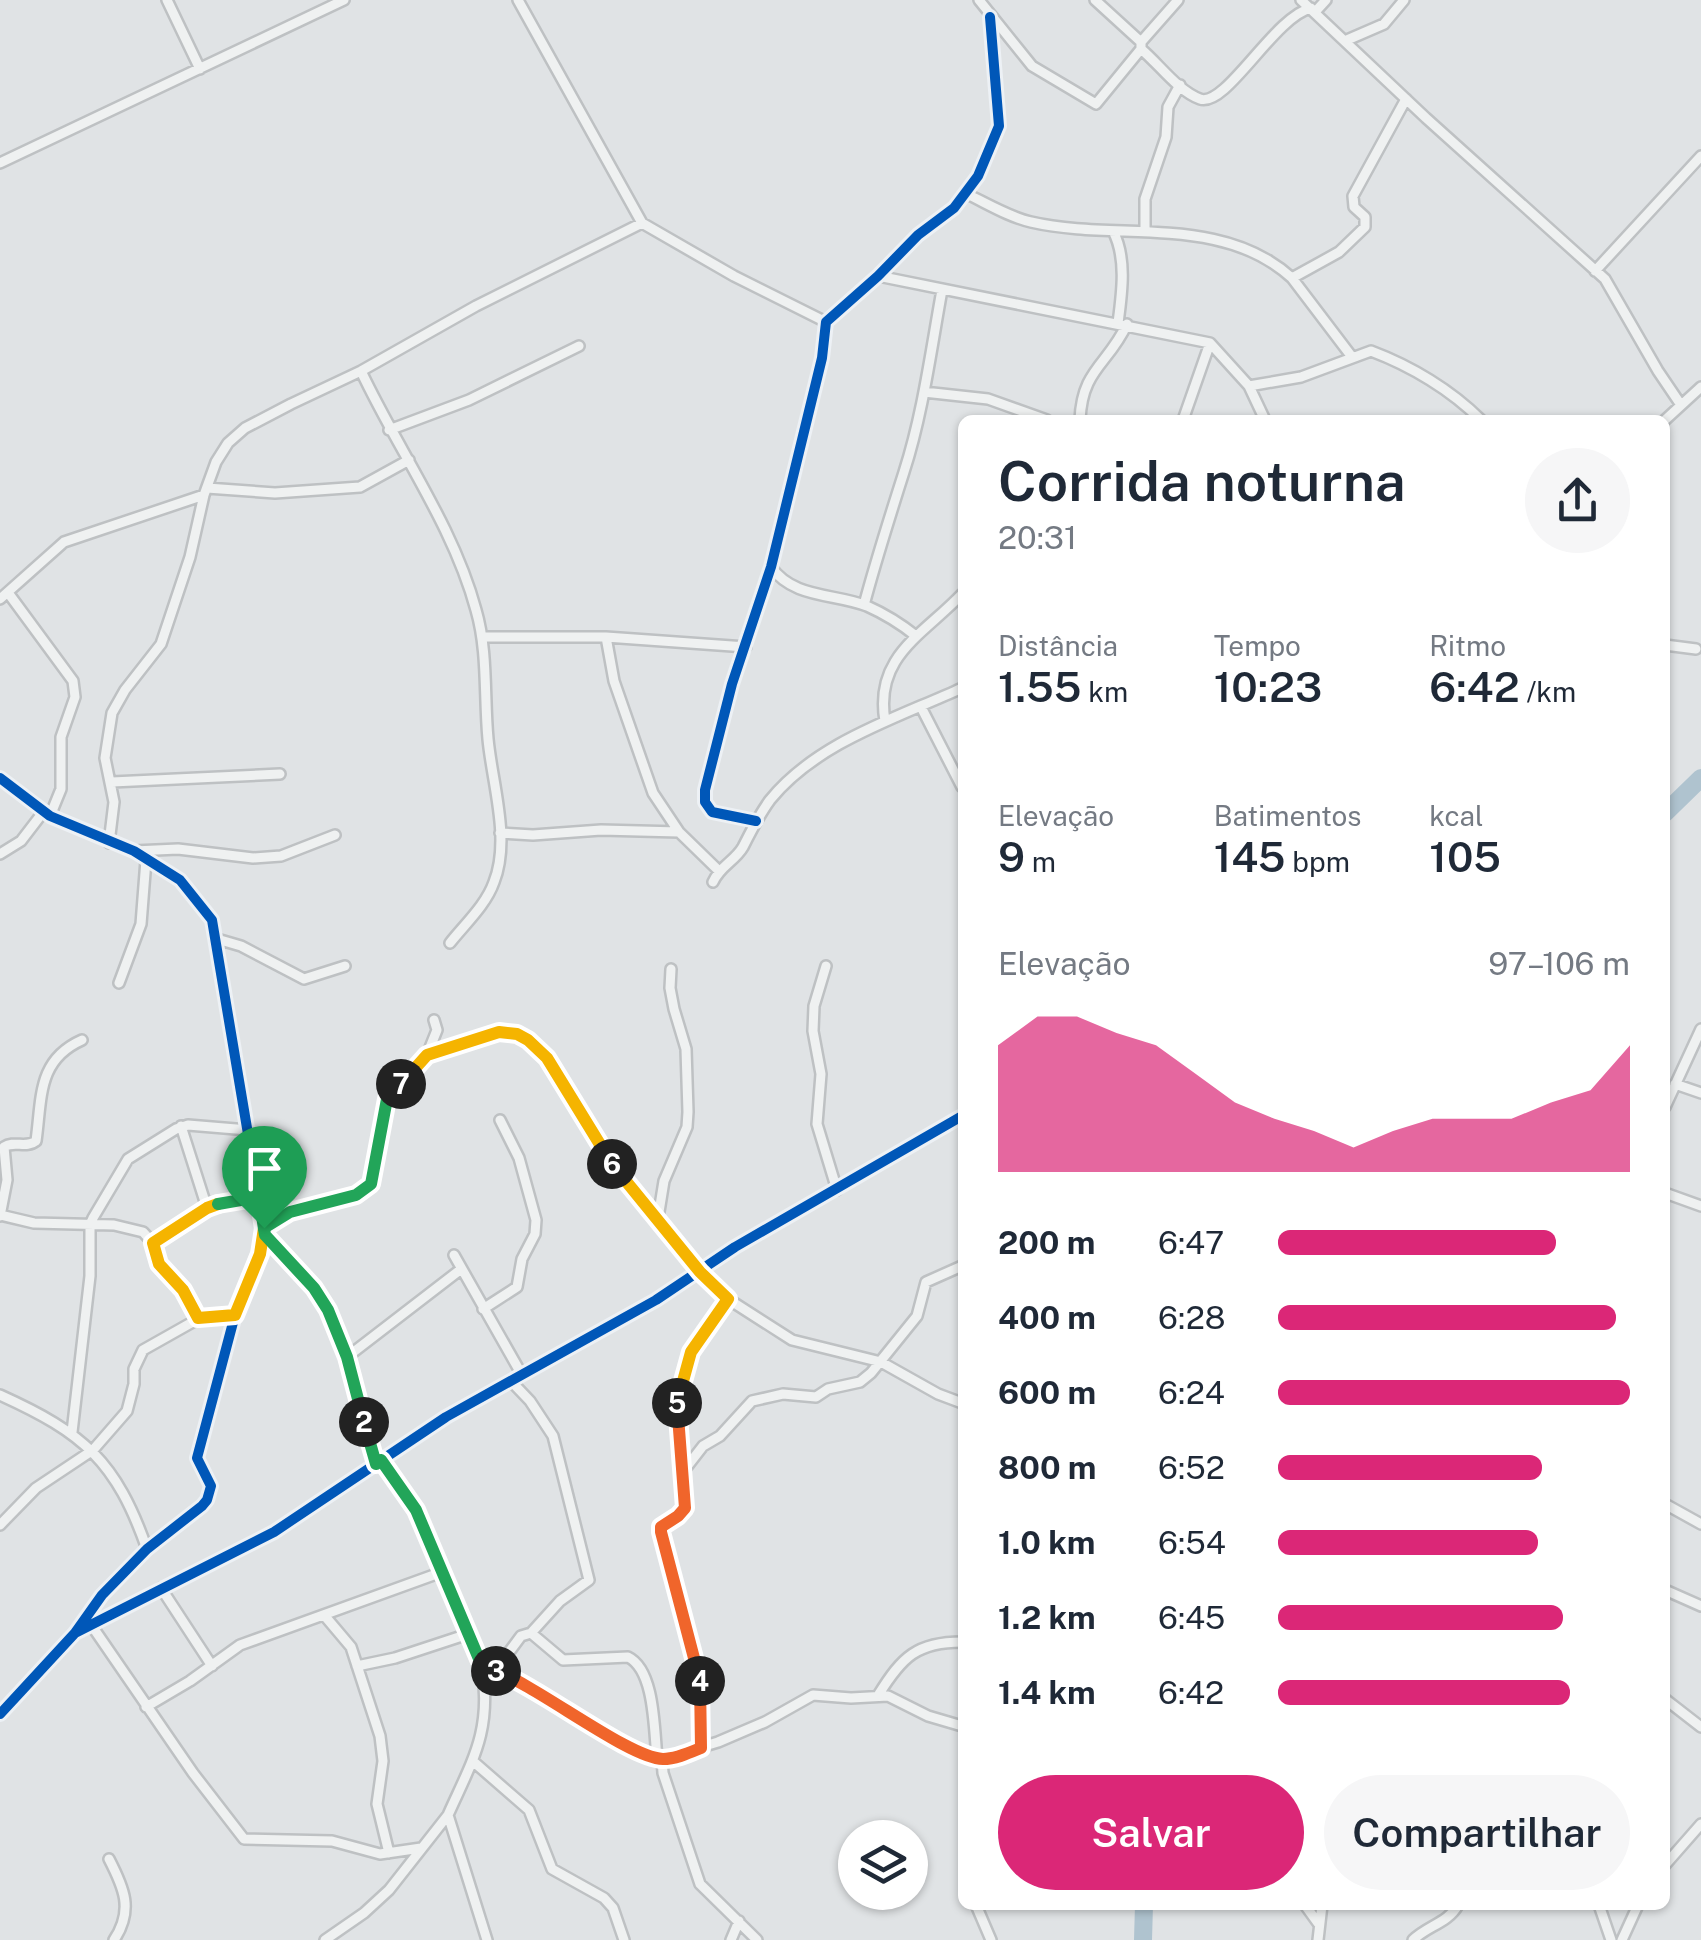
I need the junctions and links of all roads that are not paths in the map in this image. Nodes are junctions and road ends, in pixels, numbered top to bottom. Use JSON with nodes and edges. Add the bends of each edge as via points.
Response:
{"nodes":[{"id":1,"x":167,"y":0,"type":"edge"},
{"id":2,"x":344,"y":0,"type":"edge"},
{"id":3,"x":518,"y":0,"type":"edge"},
{"id":4,"x":979,"y":0,"type":"edge"},
{"id":5,"x":1096,"y":0,"type":"edge"},
{"id":6,"x":1178,"y":0,"type":"edge"},
{"id":7,"x":1302,"y":0,"type":"edge"},
{"id":8,"x":1326,"y":0,"type":"edge"},
{"id":9,"x":1404,"y":0,"type":"edge"},
{"id":10,"x":1313,"y":10,"type":"junction"},
{"id":11,"x":990,"y":17,"type":"junction"},
{"id":12,"x":1347,"y":40,"type":"junction"},
{"id":13,"x":1141,"y":46,"type":"junction"},
{"id":14,"x":200,"y":70,"type":"junction"},
{"id":15,"x":1180,"y":86,"type":"junction"},
{"id":16,"x":1406,"y":99,"type":"junction"},
{"id":17,"x":1701,"y":156,"type":"edge"},
{"id":18,"x":0,"y":163,"type":"edge"},
{"id":19,"x":967,"y":194,"type":"junction"},
{"id":20,"x":642,"y":223,"type":"junction"},
{"id":21,"x":1113,"y":230,"type":"junction"},
{"id":22,"x":1145,"y":230,"type":"junction"},
{"id":23,"x":1595,"y":271,"type":"junction"},
{"id":24,"x":878,"y":276,"type":"junction"},
{"id":25,"x":1292,"y":278,"type":"junction"},
{"id":26,"x":942,"y":290,"type":"junction"},
{"id":27,"x":826,"y":322,"type":"junction"},
{"id":28,"x":1122,"y":323,"type":"junction"},
{"id":29,"x":1210,"y":343,"type":"junction"},
{"id":30,"x":580,"y":346,"type":"dead end"},
{"id":31,"x":1352,"y":357,"type":"junction"},
{"id":32,"x":361,"y":371,"type":"junction"},
{"id":33,"x":1249,"y":386,"type":"junction"},
{"id":34,"x":1701,"y":387,"type":"edge"},
{"id":35,"x":924,"y":392,"type":"junction"},
{"id":36,"x":1681,"y":404,"type":"junction"},
{"id":37,"x":1033,"y":415,"type":"edge"},
{"id":38,"x":1081,"y":415,"type":"edge"},
{"id":39,"x":1185,"y":415,"type":"edge"},
{"id":40,"x":1263,"y":415,"type":"edge"},
{"id":41,"x":1476,"y":415,"type":"edge"},
{"id":42,"x":1670,"y":415,"type":"edge"},
{"id":43,"x":389,"y":430,"type":"junction"},
{"id":44,"x":408,"y":460,"type":"junction"},
{"id":45,"x":206,"y":491,"type":"junction"},
{"id":46,"x":771,"y":567,"type":"junction"},
{"id":47,"x":4,"y":596,"type":"edge"},
{"id":48,"x":958,"y":598,"type":"edge"},
{"id":49,"x":864,"y":605,"type":"junction"},
{"id":50,"x":916,"y":636,"type":"junction"},
{"id":51,"x":482,"y":637,"type":"junction"},
{"id":52,"x":606,"y":637,"type":"junction"},
{"id":53,"x":746,"y":646,"type":"junction"},
{"id":54,"x":1670,"y":646,"type":"edge"},
{"id":55,"x":1696,"y":650,"type":"dead end"},
{"id":56,"x":958,"y":690,"type":"edge"},
{"id":57,"x":922,"y":707,"type":"junction"},
{"id":58,"x":885,"y":721,"type":"junction"},
{"id":59,"x":280,"y":774,"type":"dead end"},
{"id":60,"x":0,"y":778,"type":"edge"},
{"id":61,"x":958,"y":779,"type":"edge"},
{"id":62,"x":112,"y":782,"type":"junction"},
{"id":63,"x":47,"y":814,"type":"junction"},
{"id":64,"x":756,"y":821,"type":"junction"},
{"id":65,"x":679,"y":832,"type":"junction"},
{"id":66,"x":335,"y":834,"type":"dead end"},
{"id":67,"x":500,"y":834,"type":"junction"},
{"id":68,"x":109,"y":843,"type":"junction"},
{"id":69,"x":134,"y":851,"type":"junction"},
{"id":70,"x":0,"y":854,"type":"edge"},
{"id":71,"x":146,"y":860,"type":"junction"},
{"id":72,"x":718,"y":870,"type":"junction"},
{"id":73,"x":713,"y":882,"type":"dead end"},
{"id":74,"x":217,"y":940,"type":"junction"},
{"id":75,"x":450,"y":943,"type":"dead end"},
{"id":76,"x":346,"y":966,"type":"dead end"},
{"id":77,"x":826,"y":966,"type":"dead end"},
{"id":78,"x":671,"y":969,"type":"dead end"},
{"id":79,"x":119,"y":983,"type":"dead end"},
{"id":80,"x":434,"y":1020,"type":"dead end"},
{"id":81,"x":1701,"y":1029,"type":"edge"},
{"id":82,"x":82,"y":1040,"type":"dead end"},
{"id":83,"x":427,"y":1055,"type":"junction"},
{"id":84,"x":1675,"y":1084,"type":"junction"},
{"id":85,"x":1701,"y":1093,"type":"edge"},
{"id":86,"x":1670,"y":1096,"type":"edge"},
{"id":87,"x":958,"y":1118,"type":"edge"},
{"id":88,"x":500,"y":1120,"type":"dead end"},
{"id":89,"x":181,"y":1126,"type":"junction"},
{"id":90,"x":248,"y":1130,"type":"junction"},
{"id":91,"x":837,"y":1190,"type":"junction"},
{"id":92,"x":1670,"y":1194,"type":"edge"},
{"id":93,"x":259,"y":1197,"type":"junction"},
{"id":94,"x":1701,"y":1206,"type":"edge"},
{"id":95,"x":207,"y":1208,"type":"junction"},
{"id":96,"x":0,"y":1215,"type":"edge"},
{"id":97,"x":658,"y":1218,"type":"junction"},
{"id":98,"x":90,"y":1225,"type":"junction"},
{"id":99,"x":265,"y":1232,"type":"junction"},
{"id":100,"x":153,"y":1243,"type":"junction"},
{"id":101,"x":454,"y":1255,"type":"dead end"},
{"id":102,"x":958,"y":1268,"type":"edge"},
{"id":103,"x":460,"y":1270,"type":"junction"},
{"id":104,"x":700,"y":1272,"type":"junction"},
{"id":105,"x":728,"y":1299,"type":"junction"},
{"id":106,"x":483,"y":1309,"type":"junction"},
{"id":107,"x":235,"y":1315,"type":"junction"},
{"id":108,"x":198,"y":1318,"type":"junction"},
{"id":109,"x":347,"y":1357,"type":"junction"},
{"id":110,"x":881,"y":1362,"type":"junction"},
{"id":111,"x":522,"y":1375,"type":"junction"},
{"id":112,"x":511,"y":1381,"type":"junction"},
{"id":113,"x":0,"y":1395,"type":"edge"},
{"id":114,"x":958,"y":1402,"type":"edge"},
{"id":115,"x":72,"y":1432,"type":"junction"},
{"id":116,"x":93,"y":1450,"type":"junction"},
{"id":117,"x":379,"y":1462,"type":"junction"},
{"id":118,"x":682,"y":1473,"type":"junction"},
{"id":119,"x":1670,"y":1507,"type":"edge"},
{"id":120,"x":1701,"y":1524,"type":"edge"},
{"id":121,"x":0,"y":1525,"type":"edge"},
{"id":122,"x":147,"y":1549,"type":"junction"},
{"id":123,"x":442,"y":1572,"type":"junction"},
{"id":124,"x":161,"y":1588,"type":"junction"},
{"id":125,"x":1670,"y":1592,"type":"edge"},
{"id":126,"x":1701,"y":1606,"type":"edge"},
{"id":127,"x":324,"y":1615,"type":"junction"},
{"id":128,"x":92,"y":1626,"type":"junction"},
{"id":129,"x":531,"y":1633,"type":"junction"},
{"id":130,"x":74,"y":1634,"type":"junction"},
{"id":131,"x":468,"y":1634,"type":"junction"},
{"id":132,"x":958,"y":1642,"type":"edge"},
{"id":133,"x":212,"y":1666,"type":"junction"},
{"id":134,"x":357,"y":1666,"type":"junction"},
{"id":135,"x":482,"y":1666,"type":"junction"},
{"id":136,"x":495,"y":1671,"type":"junction"},
{"id":137,"x":879,"y":1694,"type":"junction"},
{"id":138,"x":1670,"y":1703,"type":"edge"},
{"id":139,"x":146,"y":1707,"type":"junction"},
{"id":140,"x":0,"y":1714,"type":"edge"},
{"id":141,"x":958,"y":1724,"type":"edge"},
{"id":142,"x":1701,"y":1727,"type":"edge"},
{"id":143,"x":701,"y":1748,"type":"junction"},
{"id":144,"x":660,"y":1758,"type":"junction"},
{"id":145,"x":474,"y":1762,"type":"junction"},
{"id":146,"x":448,"y":1815,"type":"junction"},
{"id":147,"x":1701,"y":1824,"type":"edge"},
{"id":148,"x":421,"y":1848,"type":"junction"},
{"id":149,"x":389,"y":1854,"type":"junction"},
{"id":150,"x":109,"y":1859,"type":"dead end"},
{"id":151,"x":1670,"y":1860,"type":"edge"},
{"id":152,"x":978,"y":1910,"type":"edge"},
{"id":153,"x":1309,"y":1910,"type":"edge"},
{"id":154,"x":1321,"y":1910,"type":"edge"},
{"id":155,"x":1454,"y":1910,"type":"edge"},
{"id":156,"x":1601,"y":1910,"type":"edge"},
{"id":157,"x":1636,"y":1910,"type":"edge"},
{"id":158,"x":739,"y":1921,"type":"junction"},
{"id":159,"x":1318,"y":1923,"type":"junction"},
{"id":160,"x":117,"y":1939,"type":"edge"},
{"id":161,"x":325,"y":1940,"type":"edge"},
{"id":162,"x":487,"y":1940,"type":"edge"},
{"id":163,"x":624,"y":1940,"type":"edge"},
{"id":164,"x":730,"y":1940,"type":"edge"},
{"id":165,"x":757,"y":1940,"type":"edge"},
{"id":166,"x":991,"y":1940,"type":"edge"},
{"id":167,"x":1318,"y":1940,"type":"edge"},
{"id":168,"x":1413,"y":1940,"type":"edge"},
{"id":169,"x":1610,"y":1940,"type":"edge"},
{"id":170,"x":1622,"y":1940,"type":"edge"}],
"edges":[{"from":1,"to":14,"type":"street"},
{"from":2,"to":14,"type":"street"},
{"from":3,"to":20,"type":"street"},
{"from":4,"to":11,"type":"street"},
{"from":5,"to":13,"type":"street"},
{"from":6,"to":13,"type":"street"},
{"from":7,"to":10,"type":"street"},
{"from":8,"to":10,"type":"street"},
{"from":9,"to":12,"type":"street","via":[[1384,24]]},
{"from":10,"to":12,"type":"street"},
{"from":10,"to":15,"type":"street","via":[[1282,24],[1214,98],[1200,99]]},
{"from":11,"to":13,"type":"street","via":[[1032,66],[1093,104]]},
{"from":11,"to":19,"type":"street","via":[[999,126]]},
{"from":12,"to":16,"type":"street"},
{"from":13,"to":15,"type":"street"},
{"from":14,"to":18,"type":"street"},
{"from":15,"to":22,"type":"street","via":[[1168,107],[1166,137],[1145,199]]},
{"from":16,"to":23,"type":"street"},
{"from":16,"to":25,"type":"street","via":[[1353,196],[1365,227],[1339,252]]},
{"from":17,"to":23,"type":"street"},
{"from":19,"to":21,"type":"street","via":[[1032,222]]},
{"from":19,"to":24,"type":"street"},
{"from":20,"to":27,"type":"street"},
{"from":20,"to":32,"type":"street"},
{"from":21,"to":22,"type":"street"},
{"from":21,"to":28,"type":"street"},
{"from":22,"to":25,"type":"street","via":[[1244,246]]},
{"from":23,"to":36,"type":"street","via":[[1612,286]]},
{"from":24,"to":26,"type":"street"},
{"from":24,"to":27,"type":"street"},
{"from":25,"to":31,"type":"street"},
{"from":26,"to":28,"type":"street"},
{"from":26,"to":35,"type":"street"},
{"from":27,"to":46,"type":"street"},
{"from":28,"to":29,"type":"street"},
{"from":28,"to":38,"type":"street","via":[[1111,354],[1086,382]]},
{"from":29,"to":33,"type":"street"},
{"from":29,"to":39,"type":"street"},
{"from":30,"to":43,"type":"street"},
{"from":31,"to":33,"type":"street","via":[[1300,377]]},
{"from":31,"to":41,"type":"street","via":[[1376,353],[1420,374]]},
{"from":32,"to":43,"type":"street"},
{"from":32,"to":45,"type":"street","via":[[245,428],[216,462]]},
{"from":33,"to":40,"type":"street"},
{"from":34,"to":36,"type":"street"},
{"from":35,"to":37,"type":"street","via":[[988,399]]},
{"from":35,"to":49,"type":"street"},
{"from":36,"to":42,"type":"street"},
{"from":43,"to":44,"type":"street"},
{"from":44,"to":45,"type":"street","via":[[360,487]]},
{"from":44,"to":51,"type":"street","via":[[458,559]]},
{"from":45,"to":47,"type":"street","via":[[64,542]]},
{"from":45,"to":62,"type":"street","via":[[161,644],[112,713],[105,758]]},
{"from":46,"to":49,"type":"street","via":[[792,587]]},
{"from":46,"to":53,"type":"street"},
{"from":47,"to":63,"type":"street","via":[[76,690],[60,737],[61,789]]},
{"from":48,"to":50,"type":"street"},
{"from":49,"to":50,"type":"street"},
{"from":50,"to":58,"type":"street","via":[[883,684]]},
{"from":51,"to":52,"type":"street"},
{"from":51,"to":67,"type":"street"},
{"from":52,"to":53,"type":"street"},
{"from":52,"to":65,"type":"street","via":[[614,681],[653,793]]},
{"from":53,"to":64,"type":"street","via":[[704,802],[712,812]]},
{"from":54,"to":55,"type":"street"},
{"from":56,"to":57,"type":"street"},
{"from":57,"to":58,"type":"street"},
{"from":57,"to":61,"type":"street"},
{"from":58,"to":64,"type":"street","via":[[808,763]]},
{"from":59,"to":62,"type":"street"},
{"from":60,"to":63,"type":"street"},
{"from":62,"to":68,"type":"street"},
{"from":63,"to":68,"type":"street"},
{"from":63,"to":70,"type":"street"},
{"from":64,"to":72,"type":"street","via":[[738,853]]},
{"from":65,"to":67,"type":"street"},
{"from":65,"to":72,"type":"street"},
{"from":66,"to":69,"type":"street","via":[[281,856]]},
{"from":67,"to":75,"type":"street","via":[[495,880]]},
{"from":68,"to":69,"type":"street"},
{"from":69,"to":71,"type":"street"},
{"from":71,"to":74,"type":"street","via":[[198,899]]},
{"from":71,"to":79,"type":"street","via":[[141,924]]},
{"from":72,"to":73,"type":"street"},
{"from":74,"to":76,"type":"street","via":[[304,978]]},
{"from":74,"to":90,"type":"street"},
{"from":77,"to":91,"type":"street","via":[[814,1006],[821,1074],[817,1124]]},
{"from":78,"to":97,"type":"street","via":[[686,1049],[688,1112]]},
{"from":80,"to":83,"type":"street"},
{"from":81,"to":84,"type":"street"},
{"from":82,"to":96,"type":"street","via":[[51,1061],[36,1141],[4,1147]]},
{"from":83,"to":97,"type":"street","via":[[499,1032],[528,1040]]},
{"from":83,"to":99,"type":"street","via":[[387,1099],[371,1184],[356,1195],[290,1212]]},
{"from":84,"to":85,"type":"street"},
{"from":84,"to":86,"type":"street"},
{"from":87,"to":91,"type":"street"},
{"from":88,"to":106,"type":"street","via":[[519,1158],[536,1227],[518,1287]]},
{"from":89,"to":90,"type":"street"},
{"from":89,"to":95,"type":"street"},
{"from":89,"to":98,"type":"street","via":[[128,1159]]},
{"from":90,"to":93,"type":"street"},
{"from":91,"to":104,"type":"street"},
{"from":92,"to":94,"type":"street"},
{"from":93,"to":95,"type":"street"},
{"from":93,"to":99,"type":"street"},
{"from":95,"to":100,"type":"street"},
{"from":96,"to":98,"type":"street"},
{"from":97,"to":104,"type":"street"},
{"from":98,"to":100,"type":"street","via":[[130,1227]]},
{"from":98,"to":115,"type":"street"},
{"from":99,"to":107,"type":"street"},
{"from":99,"to":109,"type":"street","via":[[322,1299]]},
{"from":100,"to":108,"type":"street","via":[[159,1264]]},
{"from":101,"to":103,"type":"street"},
{"from":102,"to":110,"type":"street","via":[[926,1282],[916,1316]]},
{"from":103,"to":106,"type":"street"},
{"from":103,"to":109,"type":"street"},
{"from":104,"to":105,"type":"street"},
{"from":104,"to":111,"type":"street"},
{"from":105,"to":110,"type":"street","via":[[792,1340]]},
{"from":105,"to":118,"type":"street","via":[[698,1340],[680,1392]]},
{"from":106,"to":111,"type":"street"},
{"from":107,"to":108,"type":"street"},
{"from":107,"to":122,"type":"street","via":[[197,1458],[211,1491],[202,1506]]},
{"from":108,"to":116,"type":"street","via":[[143,1350],[131,1402]]},
{"from":109,"to":117,"type":"street"},
{"from":110,"to":114,"type":"street"},
{"from":110,"to":118,"type":"street","via":[[860,1382],[816,1396],[752,1401]]},
{"from":111,"to":112,"type":"street"},
{"from":112,"to":117,"type":"street"},
{"from":112,"to":129,"type":"street","via":[[553,1436],[589,1578]]},
{"from":113,"to":115,"type":"street"},
{"from":115,"to":116,"type":"street"},
{"from":116,"to":121,"type":"street","via":[[36,1488]]},
{"from":116,"to":122,"type":"street","via":[[126,1498]]},
{"from":117,"to":123,"type":"street","via":[[416,1510]]},
{"from":117,"to":124,"type":"street","via":[[274,1532]]},
{"from":118,"to":143,"type":"street","via":[[684,1512],[661,1532],[699,1677]]},
{"from":119,"to":120,"type":"street"},
{"from":122,"to":130,"type":"street"},
{"from":123,"to":127,"type":"street"},
{"from":123,"to":131,"type":"street"},
{"from":124,"to":128,"type":"street"},
{"from":124,"to":133,"type":"street"},
{"from":125,"to":126,"type":"street"},
{"from":127,"to":133,"type":"street","via":[[240,1645]]},
{"from":127,"to":134,"type":"street","via":[[351,1647]]},
{"from":128,"to":130,"type":"street"},
{"from":128,"to":139,"type":"street"},
{"from":129,"to":136,"type":"street","via":[[520,1636]]},
{"from":129,"to":144,"type":"street","via":[[563,1660],[636,1660],[648,1682]]},
{"from":130,"to":140,"type":"street"},
{"from":131,"to":134,"type":"street"},
{"from":131,"to":135,"type":"street"},
{"from":132,"to":137,"type":"street","via":[[919,1650],[900,1663]]},
{"from":133,"to":139,"type":"street"},
{"from":134,"to":149,"type":"street","via":[[380,1736],[377,1804]]},
{"from":135,"to":136,"type":"street"},
{"from":135,"to":145,"type":"street","via":[[485,1722]]},
{"from":136,"to":144,"type":"street","via":[[637,1752]]},
{"from":137,"to":141,"type":"street"},
{"from":137,"to":143,"type":"street","via":[[813,1695]]},
{"from":138,"to":142,"type":"street"},
{"from":139,"to":149,"type":"street","via":[[244,1839],[332,1841]]},
{"from":143,"to":144,"type":"street"},
{"from":144,"to":158,"type":"street","via":[[700,1884]]},
{"from":145,"to":146,"type":"street"},
{"from":145,"to":163,"type":"street","via":[[528,1810],[552,1869],[614,1908]]},
{"from":146,"to":148,"type":"street"},
{"from":146,"to":162,"type":"street"},
{"from":147,"to":151,"type":"street"},
{"from":148,"to":149,"type":"street"},
{"from":148,"to":161,"type":"street","via":[[364,1914]]},
{"from":150,"to":160,"type":"street","via":[[125,1890]]},
{"from":152,"to":166,"type":"street"},
{"from":153,"to":159,"type":"street"},
{"from":154,"to":159,"type":"street"},
{"from":155,"to":168,"type":"street"},
{"from":156,"to":169,"type":"street"},
{"from":157,"to":170,"type":"street"},
{"from":158,"to":164,"type":"street"},
{"from":158,"to":165,"type":"street"},
{"from":159,"to":167,"type":"street"}]}
